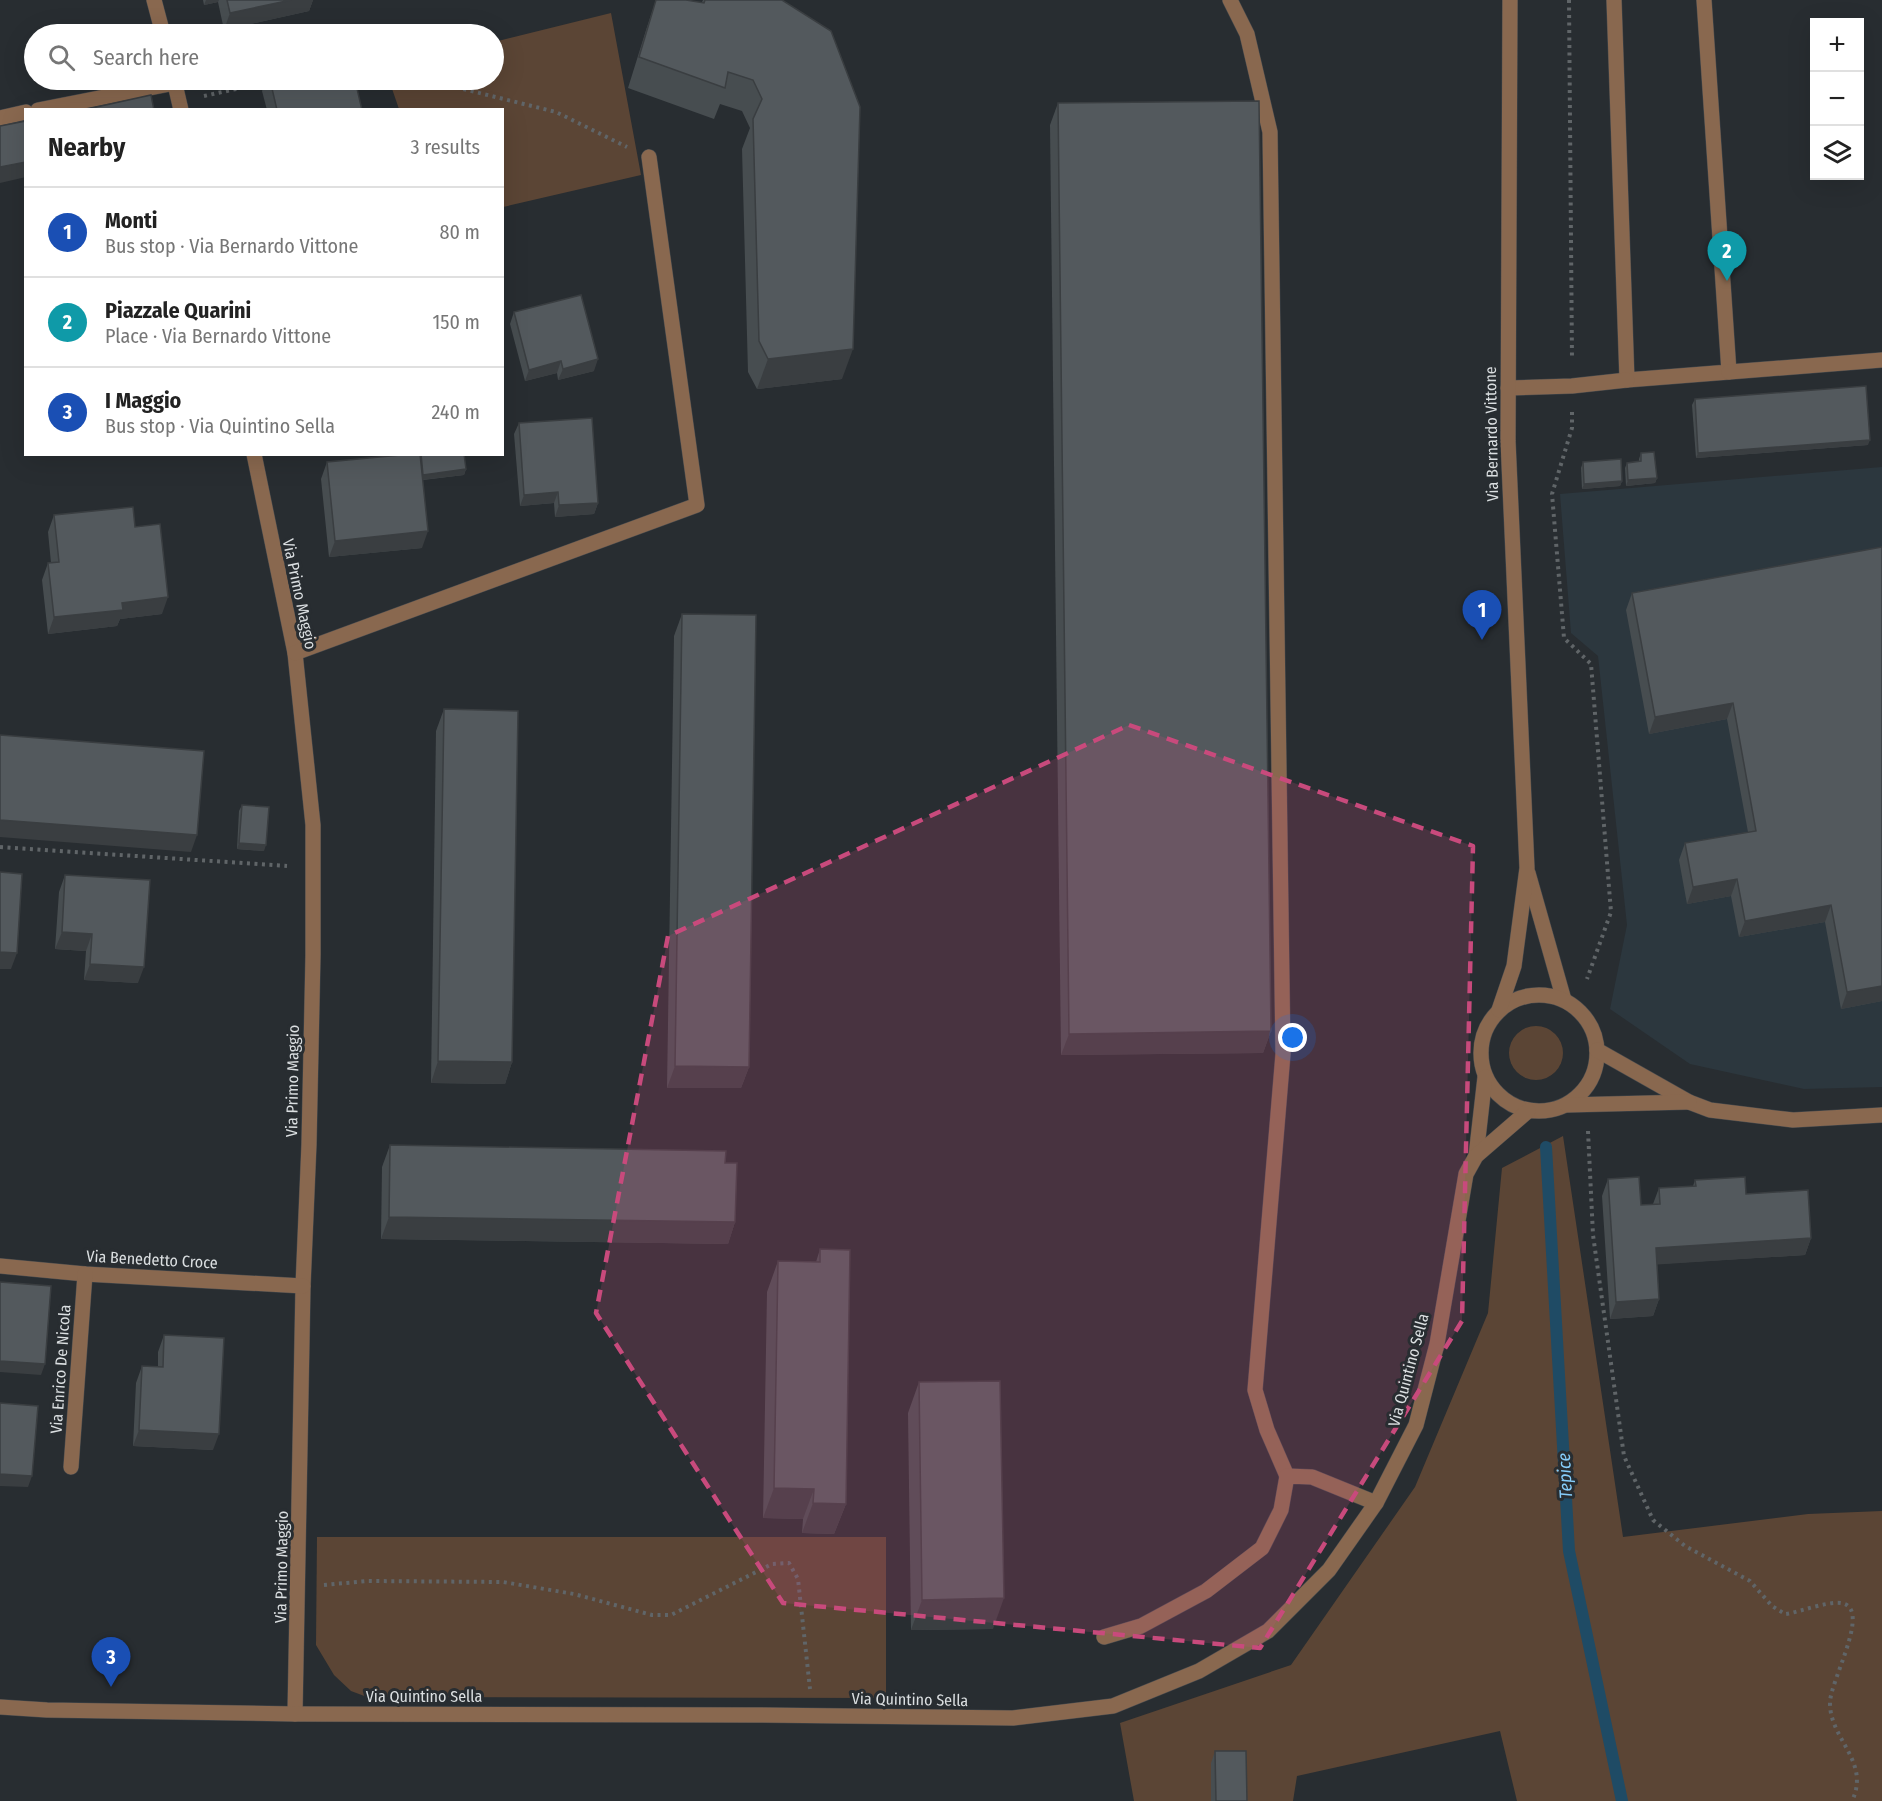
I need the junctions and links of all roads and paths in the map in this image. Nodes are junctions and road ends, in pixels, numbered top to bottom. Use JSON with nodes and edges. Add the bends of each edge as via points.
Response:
{"nodes":[{"id":1,"x":154,"y":0,"type":"edge"},
{"id":2,"x":1230,"y":0,"type":"edge"},
{"id":3,"x":1510,"y":0,"type":"edge"},
{"id":4,"x":1569,"y":0,"type":"edge"},
{"id":5,"x":1614,"y":0,"type":"edge"},
{"id":6,"x":1704,"y":0,"type":"edge"},
{"id":7,"x":160,"y":24,"type":"edge"},
{"id":8,"x":132,"y":90,"type":"edge"},
{"id":9,"x":176,"y":90,"type":"edge"},
{"id":10,"x":233,"y":90,"type":"edge"},
{"id":11,"x":467,"y":90,"type":"edge"},
{"id":12,"x":203,"y":103,"type":"dead end"},
{"id":13,"x":48,"y":108,"type":"edge"},
{"id":14,"x":181,"y":108,"type":"edge"},
{"id":15,"x":24,"y":112,"type":"edge"},
{"id":16,"x":0,"y":118,"type":"edge"},
{"id":17,"x":649,"y":157,"type":"joint"},
{"id":18,"x":1882,"y":360,"type":"edge"},
{"id":19,"x":1729,"y":372,"type":"junction"},
{"id":20,"x":1627,"y":380,"type":"junction"},
{"id":21,"x":1572,"y":386,"type":"junction"},
{"id":22,"x":1508,"y":388,"type":"junction"},
{"id":23,"x":254,"y":456,"type":"edge"},
{"id":24,"x":295,"y":653,"type":"junction"},
{"id":25,"x":0,"y":847,"type":"edge"},
{"id":26,"x":1527,"y":867,"type":"junction"},
{"id":27,"x":314,"y":868,"type":"junction"},
{"id":28,"x":1564,"y":1000,"type":"junction"},
{"id":29,"x":1577,"y":1009,"type":"junction"},
{"id":30,"x":1499,"y":1010,"type":"junction"},
{"id":31,"x":1597,"y":1050,"type":"junction"},
{"id":32,"x":1485,"y":1077,"type":"junction"},
{"id":33,"x":1689,"y":1102,"type":"junction"},
{"id":34,"x":1567,"y":1105,"type":"junction"},
{"id":35,"x":1528,"y":1111,"type":"junction"},
{"id":36,"x":1882,"y":1115,"type":"edge"},
{"id":37,"x":1589,"y":1128,"type":"dead end"},
{"id":38,"x":1476,"y":1156,"type":"junction"},
{"id":39,"x":0,"y":1266,"type":"edge"},
{"id":40,"x":85,"y":1274,"type":"junction"},
{"id":41,"x":303,"y":1286,"type":"junction"},
{"id":42,"x":71,"y":1467,"type":"dead end"},
{"id":43,"x":1287,"y":1476,"type":"junction"},
{"id":44,"x":1376,"y":1503,"type":"junction"},
{"id":45,"x":317,"y":1585,"type":"dead end"},
{"id":46,"x":1104,"y":1637,"type":"dead end"},
{"id":47,"x":0,"y":1707,"type":"edge"},
{"id":48,"x":295,"y":1714,"type":"junction"},
{"id":49,"x":813,"y":1715,"type":"junction"},
{"id":50,"x":1852,"y":1801,"type":"edge"}],
"edges":[{"from":1,"to":7,"type":"street"},
{"from":2,"to":43,"type":"street","via":[[1247,34],[1270,132],[1283,1054],[1255,1390]]},
{"from":3,"to":22,"type":"street","name":"Via Bernardo Vittone"},
{"from":4,"to":21,"type":"path"},
{"from":5,"to":20,"type":"street"},
{"from":6,"to":19,"type":"street"},
{"from":8,"to":13,"type":"street"},
{"from":9,"to":14,"type":"street"},
{"from":10,"to":12,"type":"path","via":[[202,97]]},
{"from":11,"to":17,"type":"path","via":[[556,112]]},
{"from":15,"to":16,"type":"street"},
{"from":17,"to":24,"type":"street","via":[[697,506]]},
{"from":18,"to":19,"type":"street"},
{"from":19,"to":20,"type":"street"},
{"from":20,"to":21,"type":"street"},
{"from":21,"to":22,"type":"street"},
{"from":21,"to":29,"type":"path","via":[[1572,428],[1552,494],[1564,638],[1591,664],[1611,912]]},
{"from":22,"to":26,"type":"street","name":"Via Bernardo Vittone"},
{"from":23,"to":24,"type":"street","name":"Via Primo Maggio"},
{"from":24,"to":27,"type":"street","name":"Via Primo Maggio"},
{"from":25,"to":27,"type":"path"},
{"from":26,"to":28,"type":"street","name":"Via Bernardo Vittone"},
{"from":26,"to":30,"type":"street","name":"Via Bernardo Vittone","via":[[1514,966]]},
{"from":27,"to":41,"type":"street","name":"Via Primo Maggio"},
{"from":28,"to":29,"type":"street"},
{"from":28,"to":30,"type":"street","via":[[1532,995]]},
{"from":29,"to":31,"type":"street","via":[[1589,1023]]},
{"from":30,"to":32,"type":"street","via":[[1481,1041],[1480,1060]]},
{"from":31,"to":33,"type":"street"},
{"from":31,"to":34,"type":"street","via":[[1593,1076]]},
{"from":32,"to":35,"type":"street","via":[[1509,1104]]},
{"from":32,"to":38,"type":"street","name":"Via Quintino Sella"},
{"from":33,"to":34,"type":"street"},
{"from":33,"to":36,"type":"street","via":[[1710,1110],[1794,1120]]},
{"from":34,"to":35,"type":"street"},
{"from":35,"to":38,"type":"street","name":"Via Quintino Sella"},
{"from":37,"to":50,"type":"path","via":[[1593,1234],[1624,1456],[1653,1520],[1685,1546],[1750,1581],[1772,1606],[1785,1614],[1825,1604],[1848,1606],[1853,1614],[1850,1638],[1830,1700],[1832,1720],[1856,1770],[1858,1785]]},
{"from":38,"to":44,"type":"street","name":"Via Quintino Sella","via":[[1466,1174],[1437,1344],[1416,1425]]},
{"from":39,"to":40,"type":"street","name":"Via Benedetto Croce"},
{"from":40,"to":41,"type":"street","name":"Via Benedetto Croce"},
{"from":40,"to":42,"type":"street","name":"Via Enrico De Nicola"},
{"from":41,"to":48,"type":"street","name":"Via Primo Maggio"},
{"from":43,"to":44,"type":"street","via":[[1312,1477]]},
{"from":43,"to":46,"type":"street","via":[[1281,1510],[1262,1548],[1206,1591],[1141,1626]]},
{"from":44,"to":49,"type":"street","name":"Via Quintino Sella","via":[[1329,1570],[1268,1631],[1199,1671],[1113,1706],[1013,1718]]},
{"from":45,"to":49,"type":"path","via":[[367,1581],[503,1582],[574,1594],[652,1615],[671,1615],[772,1564],[789,1563],[798,1578]]},
{"from":47,"to":48,"type":"street","name":"Via Quintino Sella"},
{"from":48,"to":49,"type":"street","name":"Via Quintino Sella"}]}
